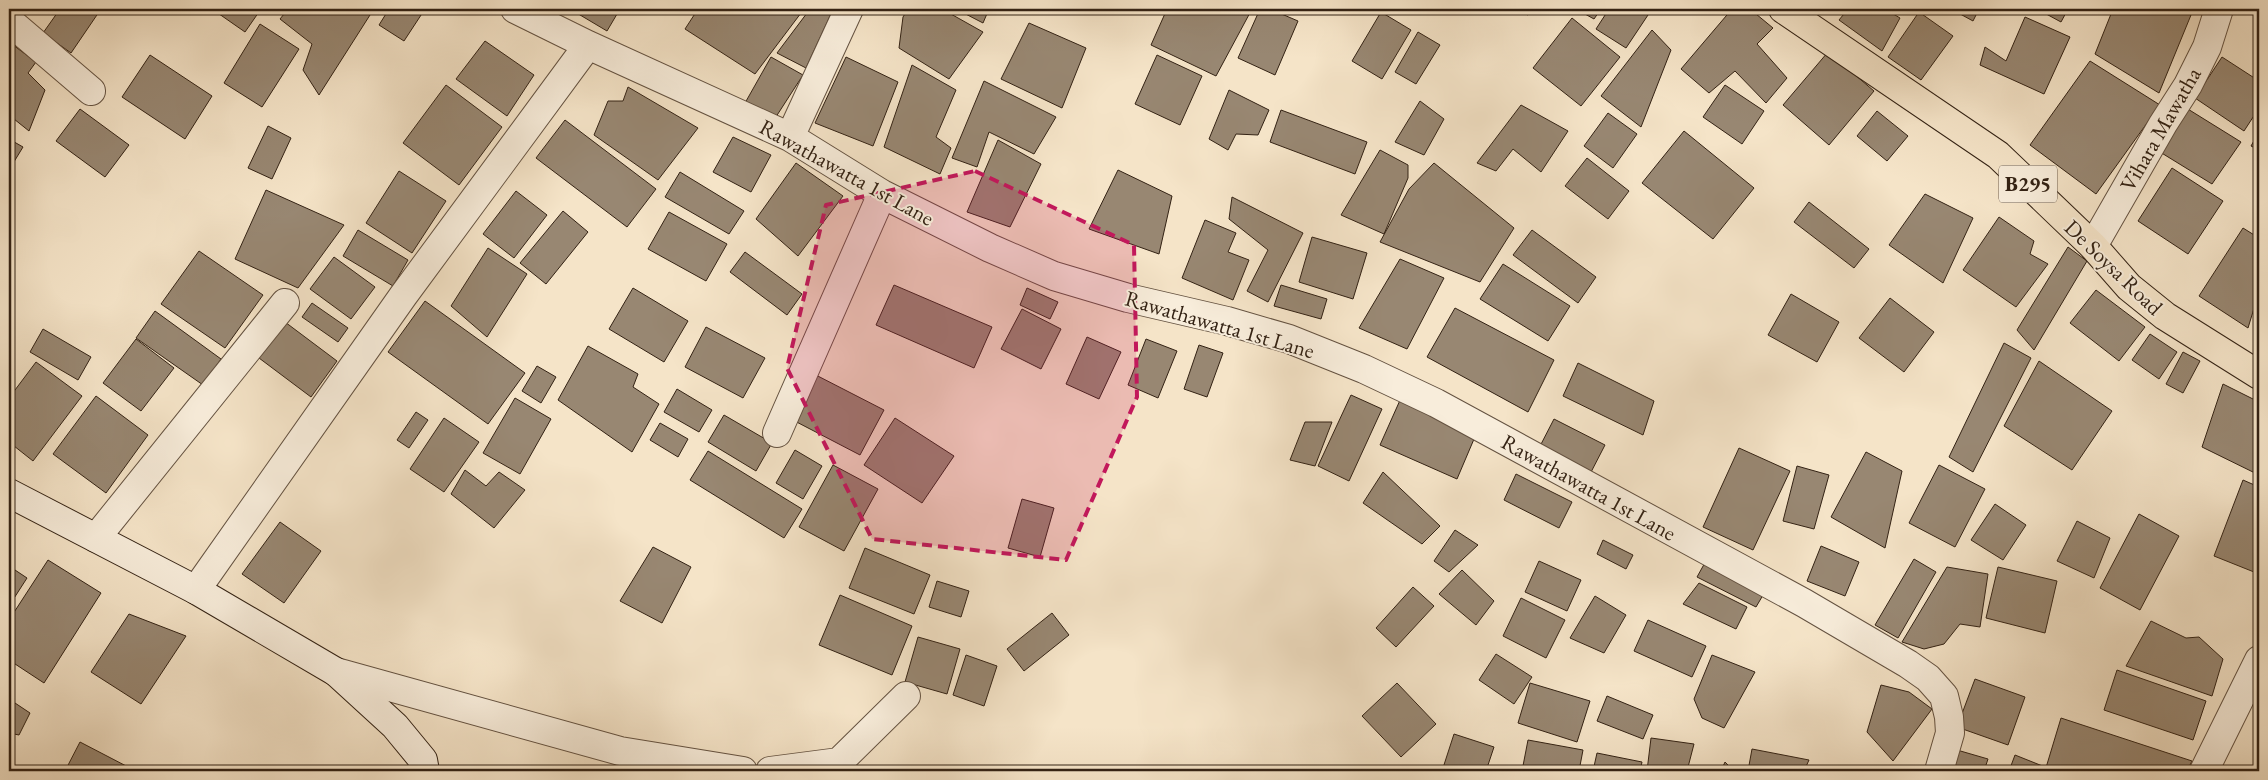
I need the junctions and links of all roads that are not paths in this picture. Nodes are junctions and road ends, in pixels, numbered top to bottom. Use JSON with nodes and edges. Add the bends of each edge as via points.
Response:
{"nodes":[{"id":1,"x":849,"y":9,"type":"edge"},
{"id":2,"x":1782,"y":9,"type":"edge"},
{"id":3,"x":2219,"y":9,"type":"edge"},
{"id":4,"x":528,"y":12,"type":"edge"},
{"id":5,"x":9,"y":21,"type":"edge"},
{"id":6,"x":588,"y":45,"type":"junction"},
{"id":7,"x":91,"y":91,"type":"dead end"},
{"id":8,"x":790,"y":137,"type":"junction"},
{"id":9,"x":882,"y":194,"type":"junction"},
{"id":10,"x":2093,"y":246,"type":"junction"},
{"id":11,"x":285,"y":303,"type":"dead end"},
{"id":12,"x":2259,"y":376,"type":"edge"},
{"id":13,"x":777,"y":433,"type":"dead end"},
{"id":14,"x":9,"y":493,"type":"edge"},
{"id":15,"x":96,"y":538,"type":"junction"},
{"id":16,"x":196,"y":590,"type":"junction"},
{"id":17,"x":2259,"y":660,"type":"edge"},
{"id":18,"x":336,"y":672,"type":"junction"},
{"id":19,"x":906,"y":696,"type":"dead end"},
{"id":20,"x":836,"y":767,"type":"edge"},
{"id":21,"x":425,"y":771,"type":"edge"},
{"id":22,"x":743,"y":771,"type":"edge"},
{"id":23,"x":770,"y":771,"type":"edge"},
{"id":24,"x":1939,"y":771,"type":"edge"},
{"id":25,"x":2204,"y":771,"type":"edge"}],
"edges":[{"from":1,"to":8,"type":"street"},
{"from":2,"to":10,"type":"main road","name":"De Soysa Road","number":"B295","via":[[1998,155]]},
{"from":3,"to":10,"type":"street","name":"Vihara Mawatha","via":[[2207,47],[2188,85]]},
{"from":4,"to":6,"type":"street","name":"Rawathawatta 1st Lane"},
{"from":5,"to":7,"type":"street"},
{"from":6,"to":8,"type":"street","name":"Rawathawatta 1st Lane"},
{"from":6,"to":16,"type":"street","via":[[403,296]]},
{"from":8,"to":9,"type":"street","name":"Rawathawatta 1st Lane"},
{"from":9,"to":13,"type":"street"},
{"from":9,"to":24,"type":"street","name":"Rawathawatta 1st Lane","via":[[1054,276],[1128,298],[1227,320],[1280,336],[1364,369],[1436,403],[1804,603],[1908,664],[1928,678],[1944,696],[1950,733]]},
{"from":10,"to":12,"type":"main road","name":"De Soysa Road","number":"B295","via":[[2128,287],[2165,316]]},
{"from":11,"to":15,"type":"street"},
{"from":14,"to":15,"type":"street"},
{"from":15,"to":16,"type":"street"},
{"from":16,"to":18,"type":"street"},
{"from":17,"to":25,"type":"street"},
{"from":18,"to":21,"type":"street","via":[[395,726],[422,760]]},
{"from":18,"to":22,"type":"street","via":[[620,751]]},
{"from":19,"to":20,"type":"street"},
{"from":20,"to":23,"type":"street"}]}
